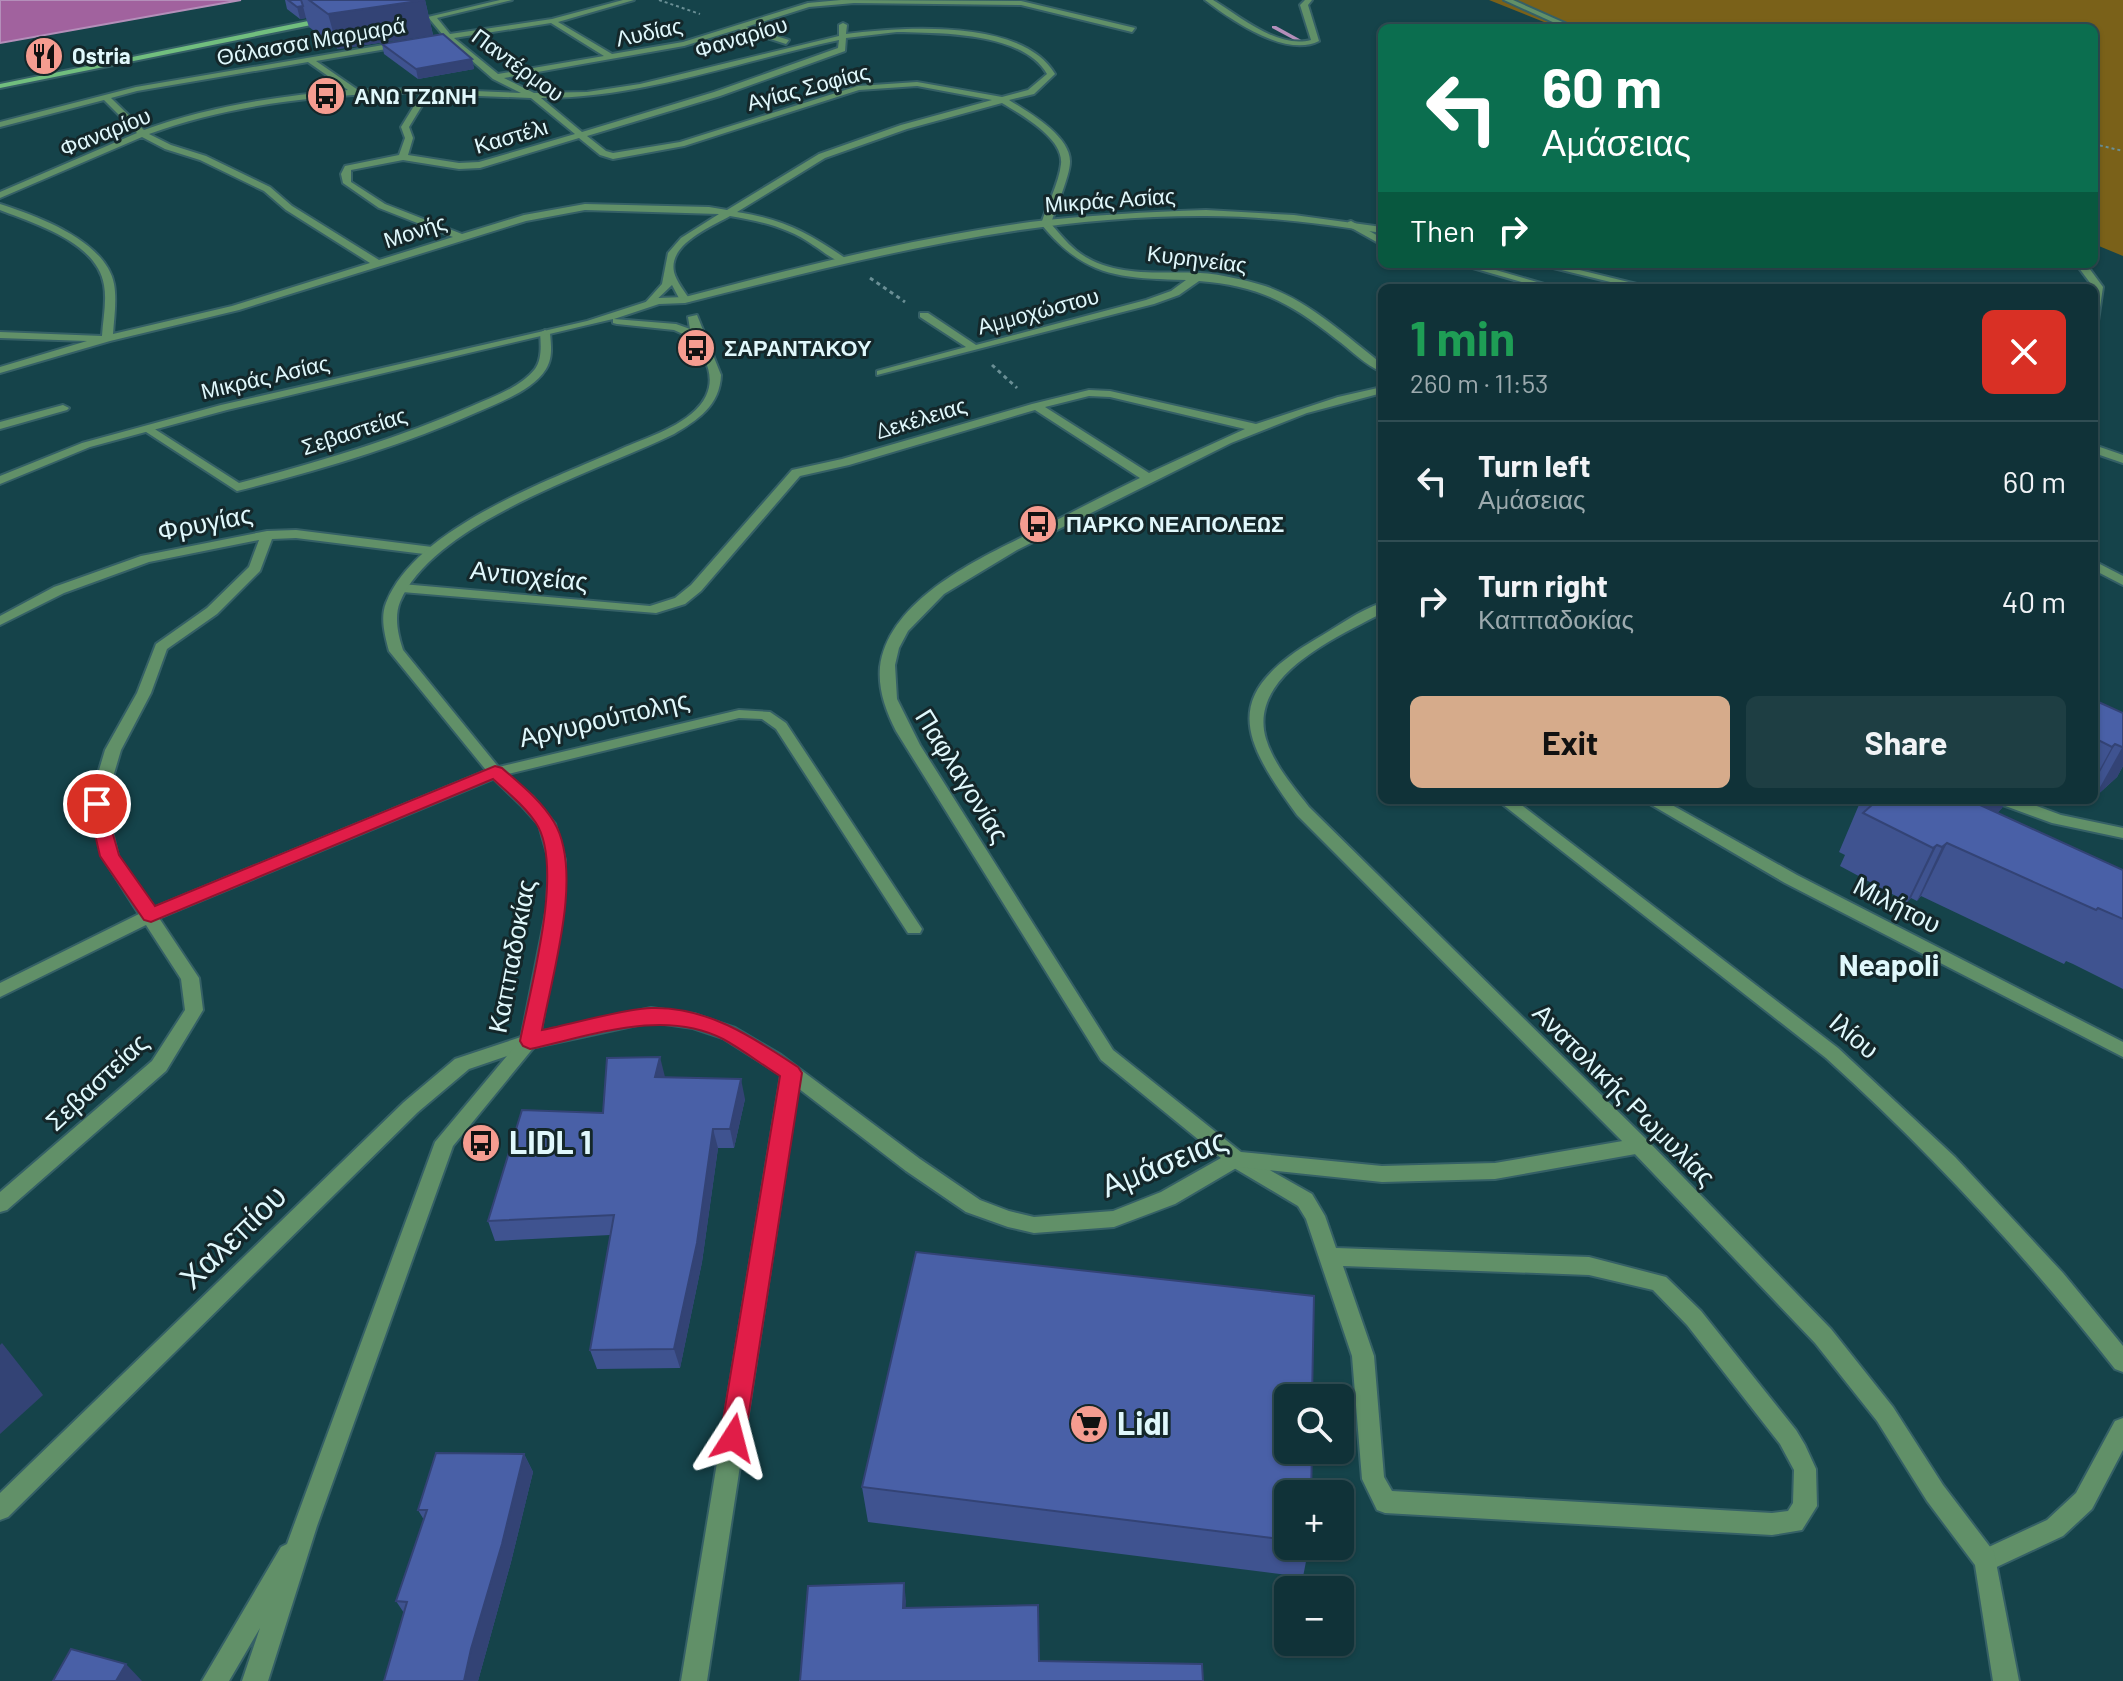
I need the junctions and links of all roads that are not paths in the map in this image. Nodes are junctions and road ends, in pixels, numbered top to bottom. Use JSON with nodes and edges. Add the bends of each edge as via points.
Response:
{"nodes":[{"id":1,"x":509,"y":0,"type":"edge"},
{"id":2,"x":631,"y":0,"type":"edge"},
{"id":3,"x":901,"y":0,"type":"edge"},
{"id":4,"x":1208,"y":0,"type":"edge"},
{"id":5,"x":1309,"y":0,"type":"edge"},
{"id":6,"x":1507,"y":0,"type":"edge"},
{"id":7,"x":807,"y":2,"type":"edge"},
{"id":8,"x":898,"y":9,"type":"dead end"},
{"id":9,"x":924,"y":20,"type":"dead end"},
{"id":10,"x":552,"y":21,"type":"junction"},
{"id":11,"x":854,"y":24,"type":"dead end"},
{"id":12,"x":1563,"y":24,"type":"edge"},
{"id":13,"x":843,"y":25,"type":"junction"},
{"id":14,"x":740,"y":27,"type":"junction"},
{"id":15,"x":1132,"y":30,"type":"dead end"},
{"id":16,"x":448,"y":36,"type":"junction"},
{"id":17,"x":433,"y":39,"type":"edge"},
{"id":18,"x":417,"y":41,"type":"edge"},
{"id":19,"x":786,"y":42,"type":"junction"},
{"id":20,"x":613,"y":58,"type":"junction"},
{"id":21,"x":308,"y":59,"type":"junction"},
{"id":22,"x":496,"y":77,"type":"junction"},
{"id":23,"x":0,"y":79,"type":"edge"},
{"id":24,"x":0,"y":86,"type":"edge"},
{"id":25,"x":427,"y":91,"type":"junction"},
{"id":26,"x":356,"y":92,"type":"junction"},
{"id":27,"x":105,"y":96,"type":"junction"},
{"id":28,"x":533,"y":96,"type":"junction"},
{"id":29,"x":1003,"y":100,"type":"junction"},
{"id":30,"x":0,"y":125,"type":"edge"},
{"id":31,"x":143,"y":134,"type":"junction"},
{"id":32,"x":581,"y":135,"type":"junction"},
{"id":33,"x":613,"y":156,"type":"joint"},
{"id":34,"x":403,"y":157,"type":"junction"},
{"id":35,"x":0,"y":195,"type":"edge"},
{"id":36,"x":0,"y":207,"type":"edge"},
{"id":37,"x":727,"y":212,"type":"junction"},
{"id":38,"x":1046,"y":224,"type":"junction"},
{"id":39,"x":1351,"y":224,"type":"junction"},
{"id":40,"x":1378,"y":229,"type":"edge"},
{"id":41,"x":461,"y":237,"type":"junction"},
{"id":42,"x":1378,"y":240,"type":"edge"},
{"id":43,"x":842,"y":260,"type":"junction"},
{"id":44,"x":378,"y":264,"type":"junction"},
{"id":45,"x":1479,"y":268,"type":"edge"},
{"id":46,"x":1560,"y":268,"type":"edge"},
{"id":47,"x":669,"y":272,"type":"junction"},
{"id":48,"x":1199,"y":276,"type":"junction"},
{"id":49,"x":1538,"y":284,"type":"edge"},
{"id":50,"x":1630,"y":284,"type":"edge"},
{"id":51,"x":742,"y":285,"type":"junction"},
{"id":52,"x":685,"y":300,"type":"junction"},
{"id":53,"x":646,"y":305,"type":"junction"},
{"id":54,"x":696,"y":313,"type":"junction"},
{"id":55,"x":924,"y":315,"type":"road end"},
{"id":56,"x":590,"y":323,"type":"junction"},
{"id":57,"x":653,"y":323,"type":"junction"},
{"id":58,"x":545,"y":333,"type":"junction"},
{"id":59,"x":0,"y":335,"type":"edge"},
{"id":60,"x":107,"y":339,"type":"junction"},
{"id":61,"x":703,"y":342,"type":"junction"},
{"id":62,"x":974,"y":348,"type":"junction"},
{"id":63,"x":1378,"y":366,"type":"edge"},
{"id":64,"x":0,"y":370,"type":"edge"},
{"id":65,"x":881,"y":373,"type":"dead end"},
{"id":66,"x":1378,"y":391,"type":"edge"},
{"id":67,"x":1036,"y":406,"type":"junction"},
{"id":68,"x":63,"y":408,"type":"dead end"},
{"id":69,"x":0,"y":426,"type":"edge"},
{"id":70,"x":146,"y":428,"type":"junction"},
{"id":71,"x":1257,"y":428,"type":"junction"},
{"id":72,"x":2098,"y":450,"type":"edge"},
{"id":73,"x":2123,"y":459,"type":"edge"},
{"id":74,"x":1149,"y":478,"type":"junction"},
{"id":75,"x":0,"y":480,"type":"edge"},
{"id":76,"x":267,"y":535,"type":"junction"},
{"id":77,"x":432,"y":551,"type":"junction"},
{"id":78,"x":2098,"y":567,"type":"edge"},
{"id":79,"x":2123,"y":581,"type":"edge"},
{"id":80,"x":402,"y":588,"type":"junction"},
{"id":81,"x":1378,"y":609,"type":"edge"},
{"id":82,"x":651,"y":610,"type":"joint"},
{"id":83,"x":0,"y":621,"type":"edge"},
{"id":84,"x":495,"y":772,"type":"junction"},
{"id":85,"x":1510,"y":804,"type":"edge"},
{"id":86,"x":1658,"y":804,"type":"edge"},
{"id":87,"x":2017,"y":804,"type":"edge"},
{"id":88,"x":2123,"y":833,"type":"edge"},
{"id":89,"x":151,"y":915,"type":"junction"},
{"id":90,"x":914,"y":929,"type":"dead end"},
{"id":91,"x":0,"y":991,"type":"edge"},
{"id":92,"x":530,"y":1041,"type":"junction"},
{"id":93,"x":2123,"y":1050,"type":"edge"},
{"id":94,"x":791,"y":1073,"type":"junction"},
{"id":95,"x":1640,"y":1146,"type":"junction"},
{"id":96,"x":1236,"y":1159,"type":"junction"},
{"id":97,"x":0,"y":1204,"type":"edge"},
{"id":98,"x":1330,"y":1257,"type":"junction"},
{"id":99,"x":2123,"y":1362,"type":"edge"},
{"id":100,"x":2123,"y":1428,"type":"edge"},
{"id":101,"x":0,"y":1509,"type":"edge"},
{"id":102,"x":305,"y":1526,"type":"junction"},
{"id":103,"x":1986,"y":1560,"type":"junction"},
{"id":104,"x":215,"y":1681,"type":"edge"},
{"id":105,"x":255,"y":1681,"type":"edge"},
{"id":106,"x":694,"y":1681,"type":"edge"},
{"id":107,"x":2006,"y":1681,"type":"edge"}],
"edges":[{"from":1,"to":16,"type":"street","name":"Παντέρμου","via":[[432,17]]},
{"from":2,"to":10,"type":"street","name":"Θάλασσα Μαρμαρά"},
{"from":3,"to":7,"type":"street","name":"Λυδίας"},
{"from":3,"to":8,"type":"street"},
{"from":3,"to":15,"type":"street","name":"Λυδίας","via":[[1021,3]]},
{"from":4,"to":5,"type":"street","via":[[1276,40],[1297,45],[1315,41],[1304,5]]},
{"from":6,"to":12,"type":"street"},
{"from":7,"to":14,"type":"street","name":"Λυδίας"},
{"from":9,"to":29,"type":"street","via":[[988,34],[1046,64],[1051,74],[1041,86]]},
{"from":10,"to":16,"type":"street","name":"Θάλασσα Μαρμαρά"},
{"from":10,"to":20,"type":"street"},
{"from":11,"to":13,"type":"street","name":"Φαναρίου"},
{"from":13,"to":19,"type":"street","name":"Φαναρίου"},
{"from":13,"to":32,"type":"street","name":"Καστέλι","via":[[842,49]]},
{"from":14,"to":19,"type":"street"},
{"from":14,"to":20,"type":"street","name":"Λυδίας"},
{"from":16,"to":17,"type":"street","name":"Θάλασσα Μαρμαρά"},
{"from":16,"to":22,"type":"street","name":"Παντέρμου"},
{"from":18,"to":21,"type":"street","name":"Θάλασσα Μαρμαρά"},
{"from":19,"to":28,"type":"street","name":"Φαναρίου","via":[[650,83]]},
{"from":20,"to":22,"type":"street","name":"Λυδίας"},
{"from":21,"to":26,"type":"street"},
{"from":21,"to":27,"type":"street","name":"Θάλασσα Μαρμαρά"},
{"from":22,"to":28,"type":"street","name":"Παντέρμου"},
{"from":23,"to":24,"type":"main road","via":[[338,14]]},
{"from":25,"to":26,"type":"street","name":"Φαναρίου"},
{"from":25,"to":28,"type":"street","name":"Φαναρίου"},
{"from":25,"to":34,"type":"street","via":[[405,127],[409,138]]},
{"from":26,"to":31,"type":"street","name":"Φαναρίου","via":[[219,112]]},
{"from":27,"to":30,"type":"street","name":"Θάλασσα Μαρμαρά"},
{"from":27,"to":31,"type":"street"},
{"from":28,"to":32,"type":"street","name":"Παντέρμου"},
{"from":29,"to":33,"type":"street","name":"Αγίας Σοφίας","via":[[917,84],[858,88],[681,144]]},
{"from":29,"to":37,"type":"street","via":[[834,151]]},
{"from":29,"to":38,"type":"street","name":"Αγίας Σοφίας","via":[[1041,124],[1062,148],[1066,162]]},
{"from":31,"to":35,"type":"street","name":"Φαναρίου"},
{"from":31,"to":44,"type":"street","via":[[267,189]]},
{"from":32,"to":33,"type":"street","name":"Παντέρμου"},
{"from":32,"to":34,"type":"street","name":"Καστέλι","via":[[480,165]]},
{"from":34,"to":41,"type":"street","name":"Καστέλι","via":[[348,168],[347,183],[382,206]]},
{"from":36,"to":60,"type":"street","via":[[71,239],[101,265],[109,281]]},
{"from":37,"to":41,"type":"street","name":"Μονής","via":[[585,207]]},
{"from":37,"to":43,"type":"street","name":"Μονής","via":[[789,227]]},
{"from":37,"to":47,"type":"street","via":[[684,240],[671,255]]},
{"from":38,"to":39,"type":"street","name":"Μικράς Ασίας","via":[[1202,214]]},
{"from":38,"to":43,"type":"street","name":"Μικράς Ασίας","via":[[913,243]]},
{"from":38,"to":48,"type":"street","name":"Κυρηνείας","via":[[1086,261],[1138,273]]},
{"from":39,"to":40,"type":"street","name":"Μικράς Ασίας"},
{"from":39,"to":42,"type":"street"},
{"from":41,"to":44,"type":"street","name":"Μονής"},
{"from":43,"to":51,"type":"street","name":"Μικράς Ασίας"},
{"from":44,"to":60,"type":"street","name":"Μονής","via":[[235,308]]},
{"from":45,"to":49,"type":"street"},
{"from":46,"to":50,"type":"street"},
{"from":47,"to":52,"type":"street"},
{"from":47,"to":53,"type":"street","via":[[667,285]]},
{"from":48,"to":62,"type":"street","name":"Αμμοχώστου","via":[[1150,302]]},
{"from":48,"to":63,"type":"street","name":"Κυρηνείας","via":[[1269,291]]},
{"from":51,"to":52,"type":"street"},
{"from":51,"to":54,"type":"street","via":[[706,301]]},
{"from":52,"to":53,"type":"street"},
{"from":52,"to":54,"type":"street"},
{"from":53,"to":56,"type":"street"},
{"from":53,"to":57,"type":"street","via":[[639,316]]},
{"from":54,"to":57,"type":"street","via":[[678,323]]},
{"from":54,"to":61,"type":"street","name":"Καππαδοκίας"},
{"from":55,"to":62,"type":"street"},
{"from":56,"to":57,"type":"street"},
{"from":56,"to":58,"type":"street","name":"Μικράς Ασίας"},
{"from":57,"to":61,"type":"street","via":[[687,331]]},
{"from":58,"to":70,"type":"street","name":"Μικράς Ασίας"},
{"from":58,"to":70,"type":"street","name":"Σεβαστείας","via":[[546,356],[539,372],[487,403],[352,458],[237,487]]},
{"from":59,"to":60,"type":"street"},
{"from":60,"to":64,"type":"street","name":"Μονής"},
{"from":61,"to":77,"type":"street","name":"Καππαδοκίας","via":[[716,381],[711,398],[694,415],[660,436],[475,521]]},
{"from":62,"to":65,"type":"street","name":"Αμμοχώστου"},
{"from":66,"to":71,"type":"street","name":"Παφλαγονίας","via":[[1312,406]]},
{"from":67,"to":71,"type":"street","name":"Δεκέλειας","via":[[1089,393],[1110,394]]},
{"from":67,"to":74,"type":"street"},
{"from":67,"to":82,"type":"street","name":"Δεκέλειας","via":[[796,473],[696,588],[680,601]]},
{"from":68,"to":69,"type":"street"},
{"from":70,"to":75,"type":"street","name":"Μικράς Ασίας","via":[[86,445]]},
{"from":71,"to":74,"type":"street","name":"Παφλαγονίας"},
{"from":72,"to":73,"type":"street"},
{"from":74,"to":96,"type":"street","name":"Παφλαγονίας","via":[[946,585],[922,605],[892,649],[888,678],[903,733],[1107,1055]]},
{"from":76,"to":77,"type":"street","name":"Φρυγίας"},
{"from":76,"to":83,"type":"street","name":"Φρυγίας","via":[[146,559],[59,590]]},
{"from":76,"to":89,"type":"street","name":"Σεβαστείας","via":[[255,568],[212,611],[161,647],[144,693],[113,750],[97,804],[110,856]]},
{"from":77,"to":80,"type":"street","name":"Καππαδοκίας"},
{"from":78,"to":79,"type":"street"},
{"from":80,"to":82,"type":"street","name":"Αντιοχείας"},
{"from":80,"to":84,"type":"street","name":"Καππαδοκίας","via":[[393,602],[390,630],[396,651]]},
{"from":81,"to":95,"type":"street","name":"Ανατολικής Ρωμυλίας","via":[[1274,675],[1256,711],[1255,731],[1264,758],[1303,811]]},
{"from":84,"to":89,"type":"street","name":"Αργυρούπολης"},
{"from":84,"to":90,"type":"street","name":"Αργυρούπολης","via":[[739,714],[765,715],[781,726]]},
{"from":84,"to":92,"type":"street","name":"Καππαδοκίας","via":[[547,824],[557,860],[555,908]]},
{"from":85,"to":99,"type":"street","name":"Ιλίου","via":[[1832,1053],[1885,1100],[2029,1247]]},
{"from":86,"to":93,"type":"street","name":"Μιλήτου","via":[[1791,879]]},
{"from":87,"to":88,"type":"street"},
{"from":89,"to":91,"type":"street","name":"Αργυρούπολης"},
{"from":89,"to":97,"type":"street","name":"Σεβαστείας","via":[[190,978],[194,1010],[159,1066]]},
{"from":92,"to":94,"type":"street","name":"Αμάσειας","via":[[651,1015],[729,1033]]},
{"from":92,"to":101,"type":"street","name":"Χαλεπίου","via":[[462,1064],[411,1107]]},
{"from":92,"to":102,"type":"street","name":"Καππαδοκίας","via":[[445,1142]]},
{"from":94,"to":96,"type":"street","name":"Αμάσειας","via":[[973,1206],[1034,1225],[1114,1219],[1168,1198]]},
{"from":94,"to":106,"type":"street"},
{"from":95,"to":96,"type":"street","name":"Αμάσειας","via":[[1495,1171],[1382,1174]]},
{"from":95,"to":103,"type":"street","name":"Ανατολικής Ρωμυλίας","via":[[1823,1336],[1885,1414]]},
{"from":96,"to":98,"type":"street","name":"Παφλαγονίας","via":[[1305,1200]]},
{"from":98,"to":98,"type":"street","name":"Παφλαγονίας","via":[[1589,1266],[1659,1283],[1694,1318],[1788,1437],[1805,1469],[1801,1516],[1772,1524],[1385,1502],[1373,1479],[1363,1356]]},
{"from":100,"to":103,"type":"street","via":[[2084,1501],[2055,1528]]},
{"from":102,"to":104,"type":"street"},
{"from":102,"to":105,"type":"street"},
{"from":103,"to":107,"type":"street","name":"Ανατολικής Ρωμυλίας"}]}
